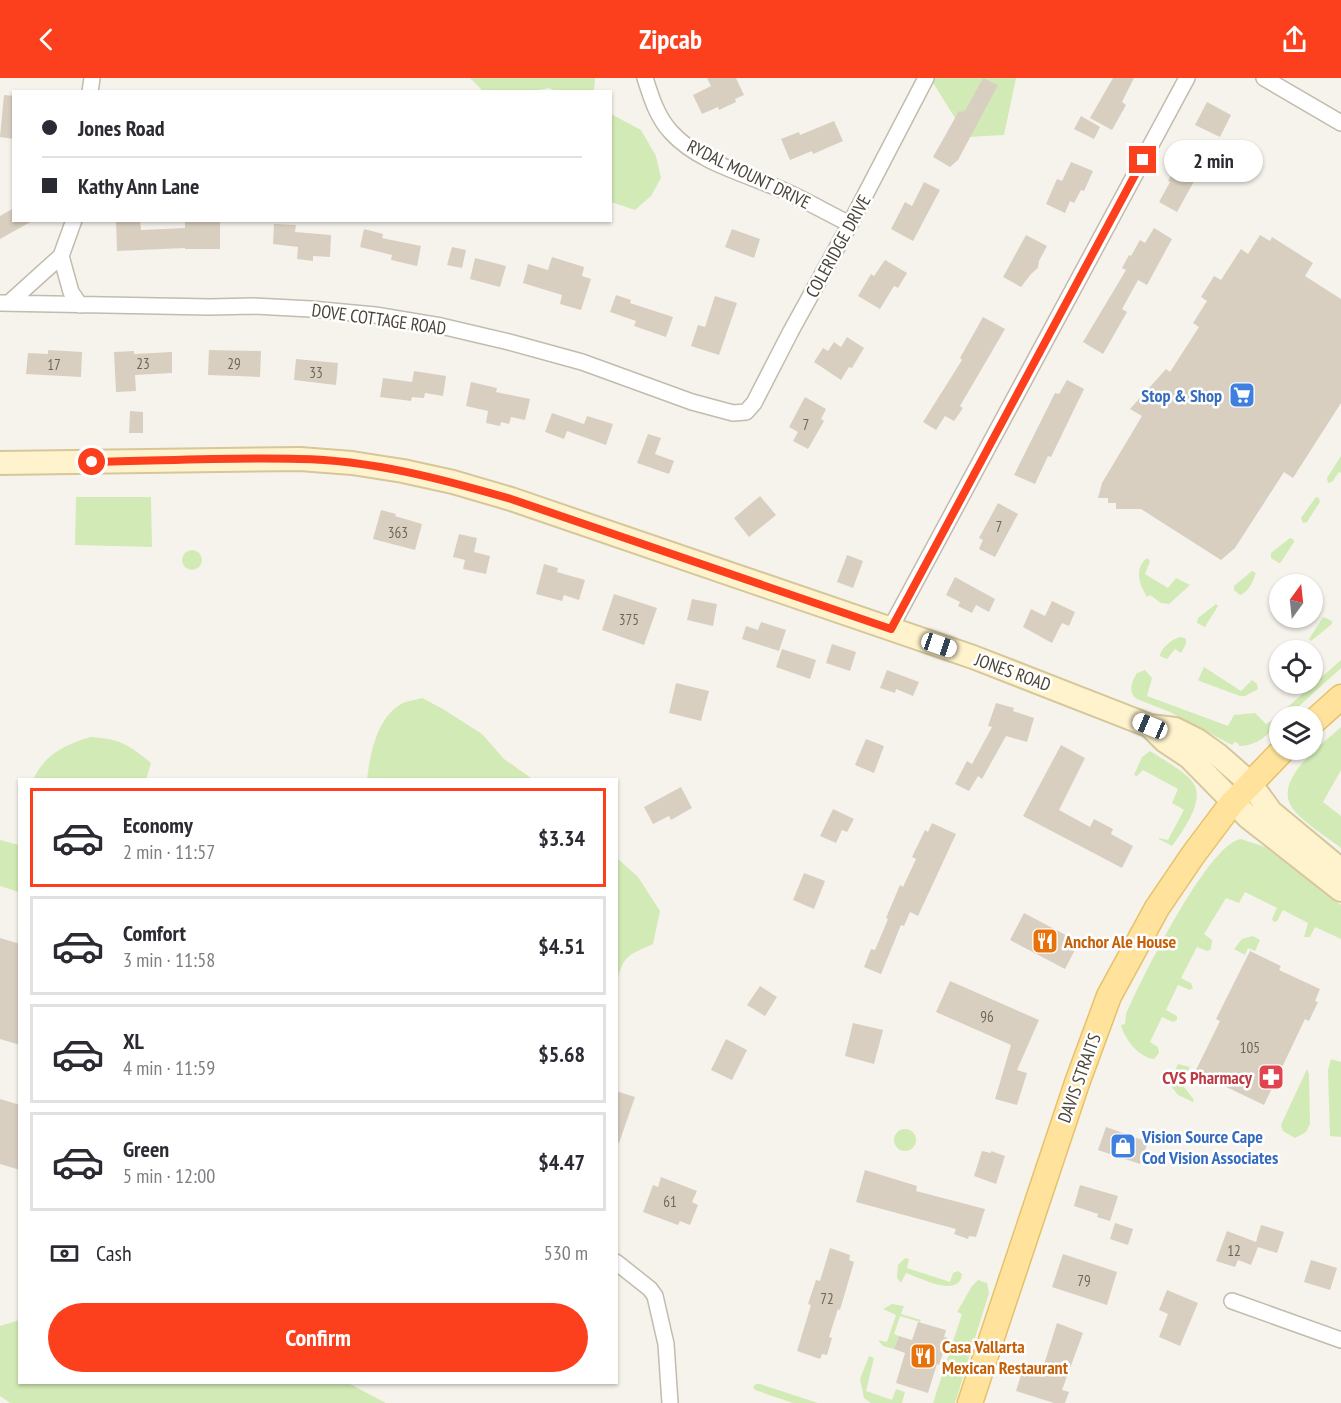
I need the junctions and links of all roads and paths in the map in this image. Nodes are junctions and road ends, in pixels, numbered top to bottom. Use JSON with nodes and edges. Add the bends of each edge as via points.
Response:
{"nodes":[{"id":1,"x":645,"y":78,"type":"edge"},
{"id":2,"x":926,"y":78,"type":"edge"},
{"id":3,"x":1187,"y":78,"type":"edge"},
{"id":4,"x":1264,"y":78,"type":"edge"},
{"id":5,"x":1341,"y":123,"type":"edge"},
{"id":6,"x":73,"y":222,"type":"edge"},
{"id":7,"x":850,"y":224,"type":"junction"},
{"id":8,"x":61,"y":256,"type":"junction"},
{"id":9,"x":5,"y":302,"type":"edge"},
{"id":10,"x":80,"y":305,"type":"junction"},
{"id":11,"x":746,"y":412,"type":"joint"},
{"id":12,"x":0,"y":463,"type":"edge"},
{"id":13,"x":891,"y":629,"type":"junction"},
{"id":14,"x":1341,"y":697,"type":"edge"},
{"id":15,"x":1323,"y":713,"type":"edge"},
{"id":16,"x":1150,"y":726,"type":"junction"},
{"id":17,"x":1273,"y":760,"type":"edge"},
{"id":18,"x":1250,"y":783,"type":"junction"},
{"id":19,"x":1232,"y":803,"type":"junction"},
{"id":20,"x":1341,"y":870,"type":"edge"},
{"id":21,"x":1341,"y":891,"type":"edge"},
{"id":22,"x":618,"y":1264,"type":"edge"},
{"id":23,"x":1232,"y":1301,"type":"dead end"},
{"id":24,"x":1341,"y":1340,"type":"edge"},
{"id":25,"x":670,"y":1403,"type":"edge"},
{"id":26,"x":970,"y":1403,"type":"edge"}],
"edges":[{"from":1,"to":7,"type":"street","name":"RYDAL MOUNT DRIVE","via":[[653,104],[669,130],[686,146]]},
{"from":2,"to":7,"type":"street","name":"COLERIDGE DRIVE"},
{"from":3,"to":13,"type":"street"},
{"from":4,"to":5,"type":"street"},
{"from":6,"to":8,"type":"street"},
{"from":7,"to":11,"type":"street","name":"COLERIDGE DRIVE"},
{"from":8,"to":9,"type":"street"},
{"from":8,"to":10,"type":"street","via":[[70,292]]},
{"from":9,"to":10,"type":"street","name":"DOVE COTTAGE ROAD"},
{"from":10,"to":11,"type":"street","name":"DOVE COTTAGE ROAD","via":[[253,306],[375,315],[509,342],[692,402],[733,413]]},
{"from":12,"to":13,"type":"main road","name":"JONES ROAD","via":[[300,459],[404,471],[511,499]]},
{"from":13,"to":16,"type":"main road","name":"JONES ROAD","via":[[1027,676]]},
{"from":14,"to":15,"type":"main road"},
{"from":16,"to":18,"type":"main road","name":"JONES ROAD","via":[[1175,729],[1197,740]]},
{"from":16,"to":19,"type":"main road","name":"JONES ROAD","via":[[1189,757]]},
{"from":17,"to":18,"type":"main road","name":"DAVIS STRAITS"},
{"from":18,"to":19,"type":"main road","name":"DAVIS STRAITS"},
{"from":18,"to":20,"type":"main road","name":"JONES ROAD","via":[[1271,812]]},
{"from":19,"to":21,"type":"main road","name":"JONES ROAD"},
{"from":19,"to":26,"type":"main road","name":"DAVIS STRAITS","via":[[1157,908],[1109,996]]},
{"from":22,"to":25,"type":"street","via":[[655,1296],[666,1344]]},
{"from":23,"to":24,"type":"street"}]}
